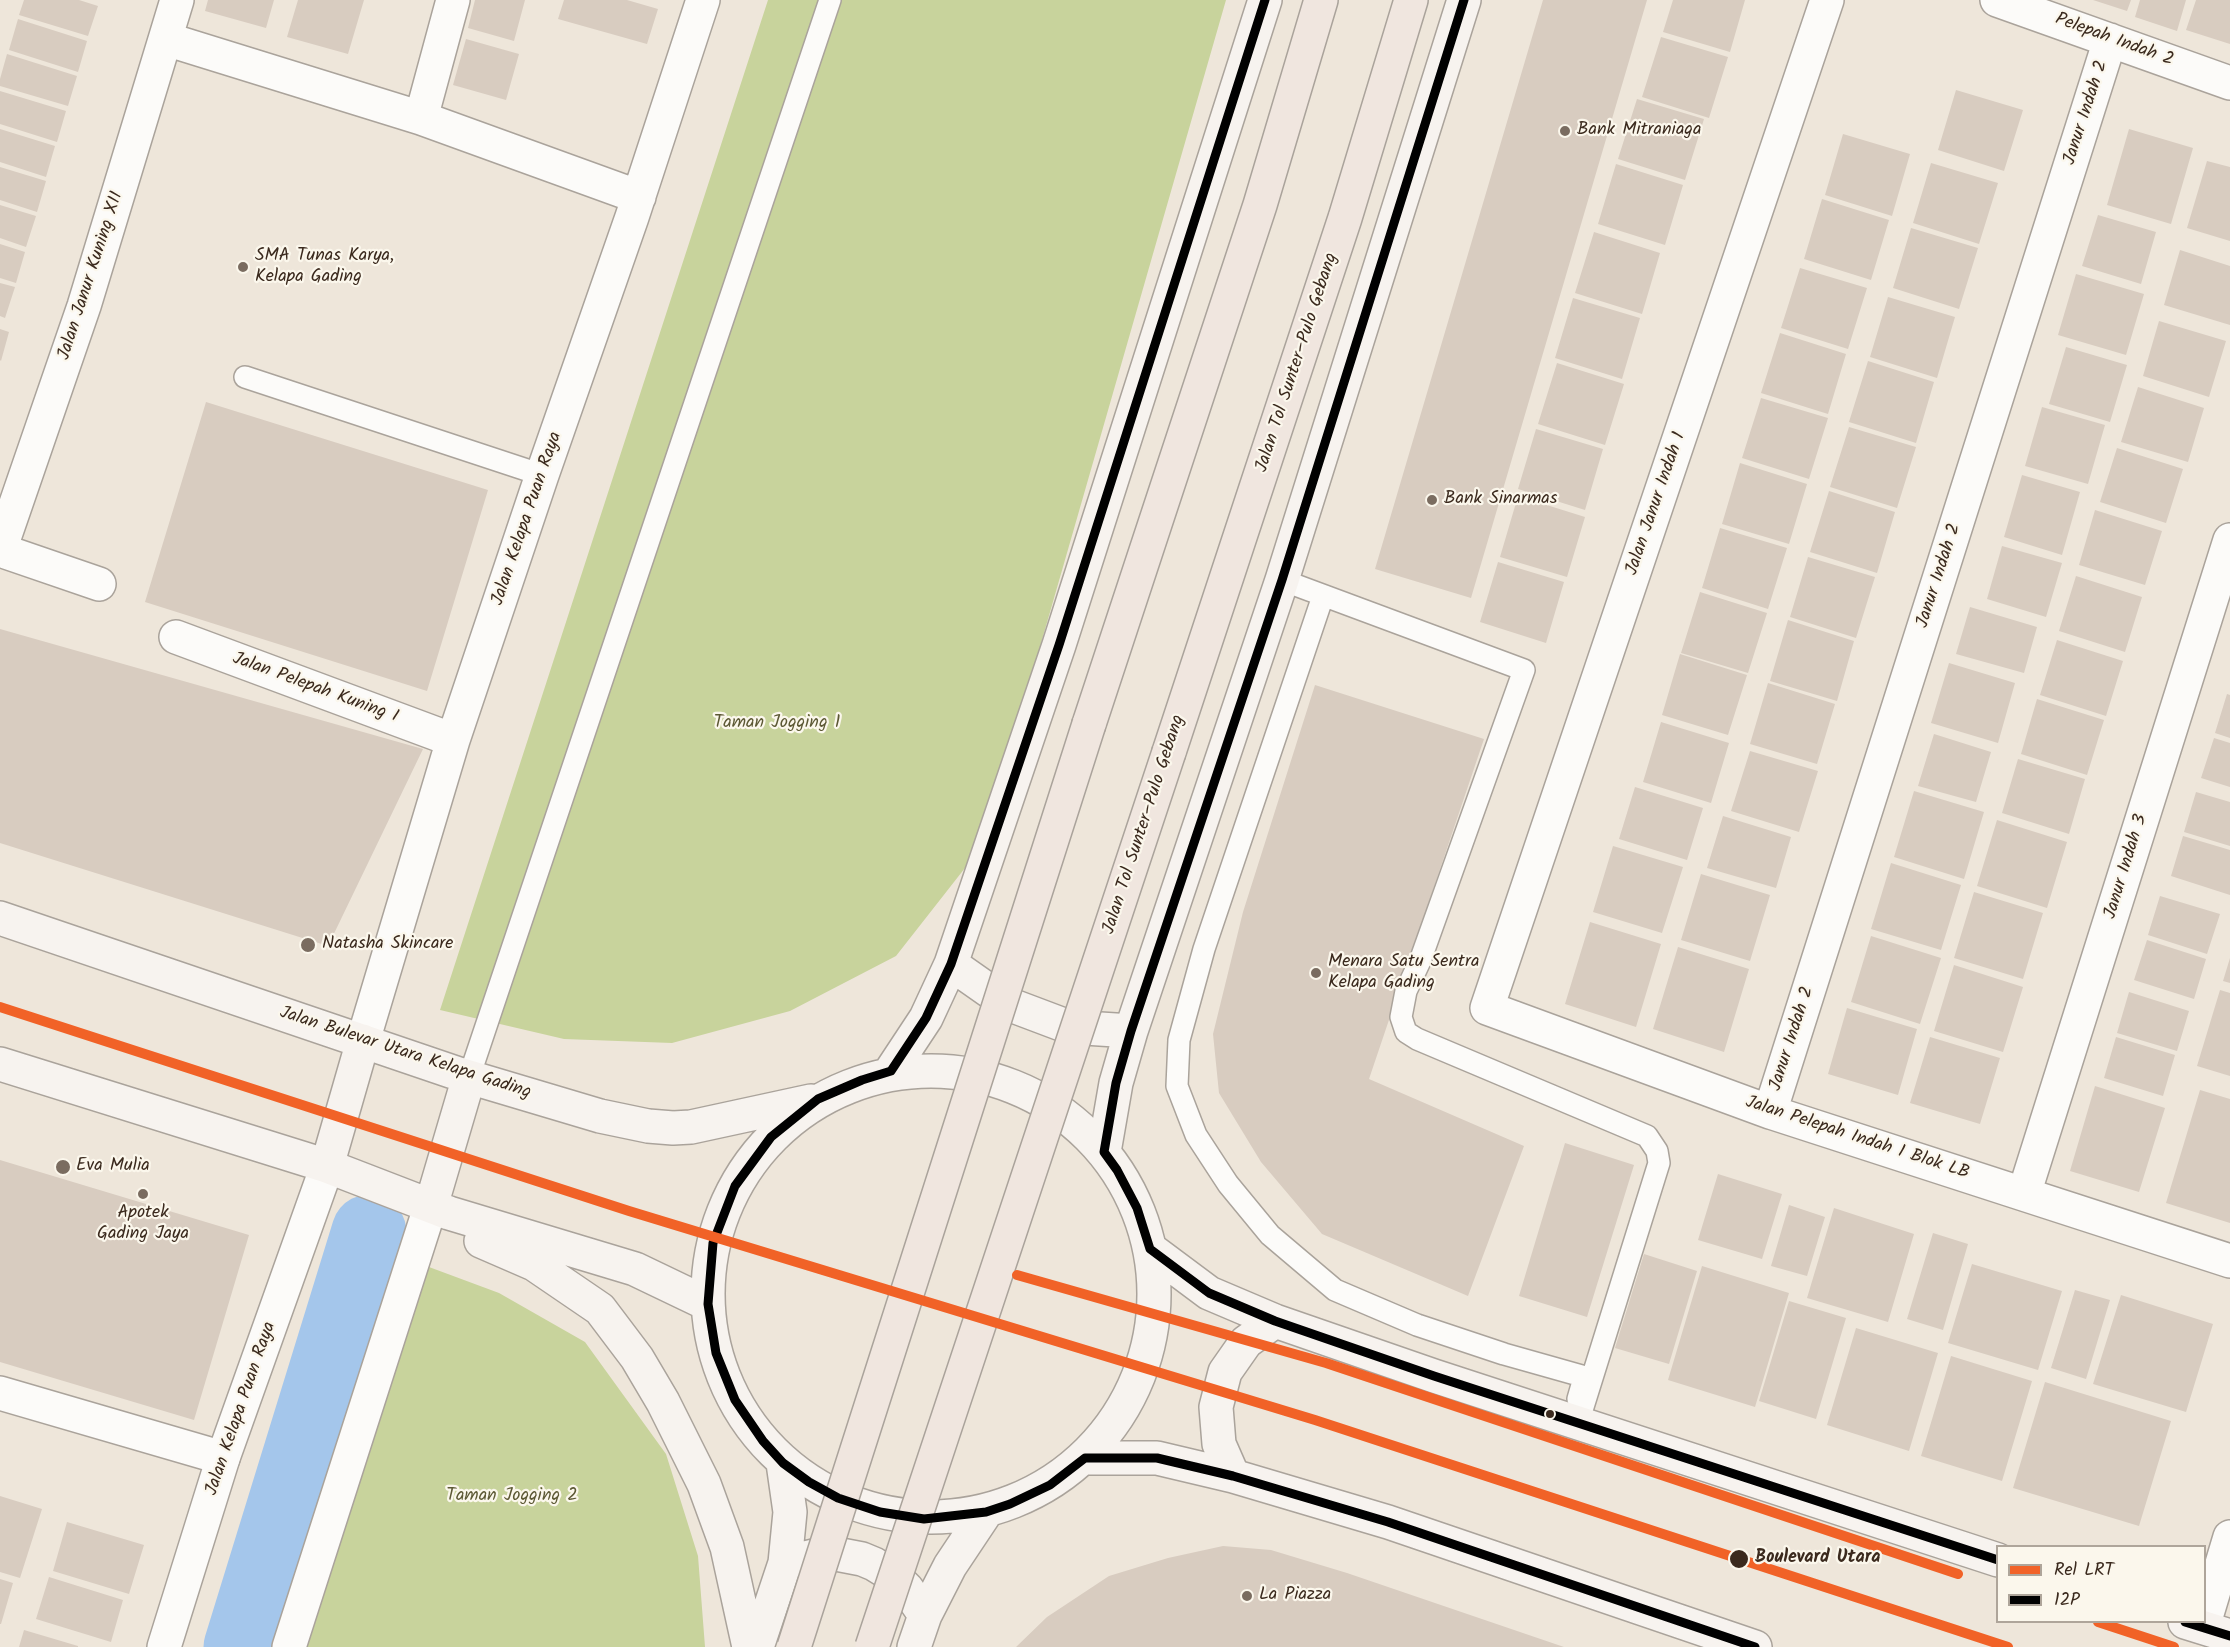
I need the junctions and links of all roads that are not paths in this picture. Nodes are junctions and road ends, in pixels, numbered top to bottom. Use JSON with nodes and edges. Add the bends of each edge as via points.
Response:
{"nodes":[{"id":1,"x":177,"y":0,"type":"edge"},
{"id":2,"x":453,"y":0,"type":"edge"},
{"id":3,"x":703,"y":0,"type":"edge"},
{"id":4,"x":830,"y":0,"type":"edge"},
{"id":5,"x":1265,"y":0,"type":"edge"},
{"id":6,"x":1321,"y":0,"type":"edge"},
{"id":7,"x":1412,"y":0,"type":"edge"},
{"id":8,"x":1464,"y":0,"type":"edge"},
{"id":9,"x":1827,"y":0,"type":"edge"},
{"id":10,"x":1997,"y":0,"type":"edge"},
{"id":11,"x":166,"y":39,"type":"junction"},
{"id":12,"x":2110,"y":40,"type":"junction"},
{"id":13,"x":2230,"y":83,"type":"edge"},
{"id":14,"x":421,"y":118,"type":"junction"},
{"id":15,"x":639,"y":197,"type":"junction"},
{"id":16,"x":245,"y":377,"type":"dead end"},
{"id":17,"x":542,"y":475,"type":"junction"},
{"id":18,"x":2230,"y":540,"type":"edge"},
{"id":19,"x":0,"y":550,"type":"edge"},
{"id":20,"x":1282,"y":580,"type":"junction"},
{"id":21,"x":99,"y":584,"type":"dead end"},
{"id":22,"x":1323,"y":596,"type":"junction"},
{"id":23,"x":176,"y":637,"type":"dead end"},
{"id":24,"x":453,"y":740,"type":"junction"},
{"id":25,"x":0,"y":918,"type":"edge"},
{"id":26,"x":951,"y":964,"type":"junction"},
{"id":27,"x":1487,"y":1008,"type":"joint"},
{"id":28,"x":1131,"y":1030,"type":"junction"},
{"id":29,"x":365,"y":1042,"type":"junction"},
{"id":30,"x":0,"y":1064,"type":"edge"},
{"id":31,"x":891,"y":1071,"type":"junction"},
{"id":32,"x":464,"y":1076,"type":"junction"},
{"id":33,"x":818,"y":1099,"type":"junction"},
{"id":34,"x":1770,"y":1112,"type":"junction"},
{"id":35,"x":1104,"y":1152,"type":"junction"},
{"id":36,"x":330,"y":1170,"type":"junction"},
{"id":37,"x":2024,"y":1194,"type":"junction"},
{"id":38,"x":425,"y":1207,"type":"junction"},
{"id":39,"x":1150,"y":1249,"type":"junction"},
{"id":40,"x":2230,"y":1261,"type":"edge"},
{"id":41,"x":708,"y":1304,"type":"junction"},
{"id":42,"x":1275,"y":1321,"type":"junction"},
{"id":43,"x":0,"y":1393,"type":"edge"},
{"id":44,"x":1575,"y":1422,"type":"junction"},
{"id":45,"x":223,"y":1458,"type":"junction"},
{"id":46,"x":1085,"y":1458,"type":"junction"},
{"id":47,"x":783,"y":1463,"type":"junction"},
{"id":48,"x":1233,"y":1476,"type":"junction"},
{"id":49,"x":986,"y":1512,"type":"junction"},
{"id":50,"x":2230,"y":1538,"type":"edge"},
{"id":51,"x":1996,"y":1559,"type":"edge"},
{"id":52,"x":785,"y":1563,"type":"junction"},
{"id":53,"x":925,"y":1615,"type":"junction"},
{"id":54,"x":2206,"y":1628,"type":"edge"},
{"id":55,"x":164,"y":1647,"type":"edge"},
{"id":56,"x":289,"y":1647,"type":"edge"},
{"id":57,"x":749,"y":1647,"type":"edge"},
{"id":58,"x":757,"y":1647,"type":"edge"},
{"id":59,"x":794,"y":1647,"type":"edge"},
{"id":60,"x":872,"y":1647,"type":"edge"},
{"id":61,"x":914,"y":1647,"type":"edge"},
{"id":62,"x":1755,"y":1647,"type":"edge"}],
"edges":[{"from":1,"to":11,"type":"street","name":"Jalan Janur Kuning XII"},
{"from":2,"to":14,"type":"street"},
{"from":3,"to":15,"type":"street","name":"Jalan Kelapa Puan Raya"},
{"from":4,"to":32,"type":"lane"},
{"from":5,"to":26,"type":"main road","via":[[1059,645]]},
{"from":6,"to":59,"type":"highway","bridge":true,"via":[[1260,205],[1089,724]]},
{"from":7,"to":60,"type":"highway","name":"Jalan Tol Sunter–Pulo Gebang","bridge":true,"via":[[1345,218]]},
{"from":8,"to":20,"type":"main road"},
{"from":9,"to":27,"type":"street","name":"Jalan Janur Indah 1"},
{"from":10,"to":12,"type":"street","name":"Pelepah Indah 2"},
{"from":11,"to":14,"type":"street"},
{"from":11,"to":19,"type":"street","name":"Jalan Janur Kuning XII","via":[[84,306]]},
{"from":12,"to":13,"type":"street","name":"Pelepah Indah 2"},
{"from":12,"to":34,"type":"street","name":"Janur Indah 2"},
{"from":14,"to":15,"type":"street"},
{"from":15,"to":17,"type":"street","name":"Jalan Kelapa Puan Raya"},
{"from":16,"to":17,"type":"lane"},
{"from":17,"to":24,"type":"street","name":"Jalan Kelapa Puan Raya"},
{"from":18,"to":37,"type":"street","name":"Janur Indah 3"},
{"from":19,"to":21,"type":"street"},
{"from":20,"to":22,"type":"lane"},
{"from":20,"to":28,"type":"main road"},
{"from":22,"to":44,"type":"lane","via":[[1204,949],[1179,1040],[1177,1086],[1196,1135],[1228,1184],[1270,1235],[1335,1290],[1417,1325],[1582,1376]]},
{"from":22,"to":44,"type":"lane","via":[[1524,670],[1406,991],[1401,1017],[1406,1032],[1647,1136],[1658,1152],[1659,1163]]},
{"from":23,"to":24,"type":"street","name":"Jalan Pelepah Kuning I"},
{"from":24,"to":29,"type":"street","name":"Jalan Kelapa Puan Raya"},
{"from":25,"to":29,"type":"main road","name":"Jalan Bulevar Utara Kelapa Gading"},
{"from":26,"to":28,"type":"main road","via":[[1008,1004],[1069,1027]]},
{"from":26,"to":31,"type":"main road","via":[[926,1018]]},
{"from":27,"to":34,"type":"street","name":"Jalan Pelepah Indah 1 Blok LB"},
{"from":28,"to":35,"type":"main road","via":[[1116,1083]]},
{"from":29,"to":32,"type":"main road","name":"Jalan Bulevar Utara Kelapa Gading"},
{"from":29,"to":36,"type":"main road"},
{"from":30,"to":36,"type":"main road"},
{"from":31,"to":33,"type":"main road"},
{"from":31,"to":35,"type":"main road","via":[[957,1071],[1006,1083],[1051,1105]]},
{"from":32,"to":33,"type":"main road","name":"Jalan Bulevar Utara Kelapa Gading","via":[[600,1116],[673,1128]]},
{"from":32,"to":38,"type":"main road"},
{"from":33,"to":41,"type":"main road","via":[[771,1137],[735,1186],[713,1243]]},
{"from":34,"to":37,"type":"street","name":"Jalan Pelepah Indah 1 Blok LB"},
{"from":35,"to":39,"type":"main road","via":[[1137,1208]]},
{"from":36,"to":38,"type":"main road"},
{"from":36,"to":45,"type":"street","name":"Jalan Kelapa Puan Raya"},
{"from":37,"to":40,"type":"street","name":"Jalan Pelepah Indah 1 Blok LB"},
{"from":38,"to":41,"type":"main road","via":[[635,1269]]},
{"from":38,"to":56,"type":"street"},
{"from":38,"to":57,"type":"main road","via":[[534,1264],[571,1288],[600,1309],[637,1358],[704,1484],[727,1547]]},
{"from":39,"to":42,"type":"main road","via":[[1209,1293]]},
{"from":39,"to":46,"type":"main road","via":[[1154,1295],[1150,1340],[1136,1383],[1114,1423]]},
{"from":41,"to":47,"type":"main road","via":[[716,1353],[735,1400]]},
{"from":42,"to":44,"type":"main road"},
{"from":42,"to":48,"type":"main road","via":[[1245,1342],[1225,1372],[1216,1407],[1219,1444]]},
{"from":43,"to":45,"type":"street"},
{"from":44,"to":51,"type":"main road"},
{"from":45,"to":55,"type":"street","name":"Jalan Kelapa Puan Raya"},
{"from":46,"to":48,"type":"main road","via":[[1157,1458]]},
{"from":46,"to":49,"type":"main road","via":[[1050,1485]]},
{"from":47,"to":49,"type":"main road","via":[[838,1498],[880,1512],[924,1519]]},
{"from":47,"to":52,"type":"main road","via":[[790,1512]]},
{"from":48,"to":62,"type":"main road","via":[[1388,1522]]},
{"from":49,"to":53,"type":"main road","via":[[950,1566]]},
{"from":50,"to":54,"type":"street"},
{"from":52,"to":53,"type":"main road","via":[[822,1554],[862,1559],[895,1577]]},
{"from":52,"to":58,"type":"main road"},
{"from":53,"to":61,"type":"main road"}]}
